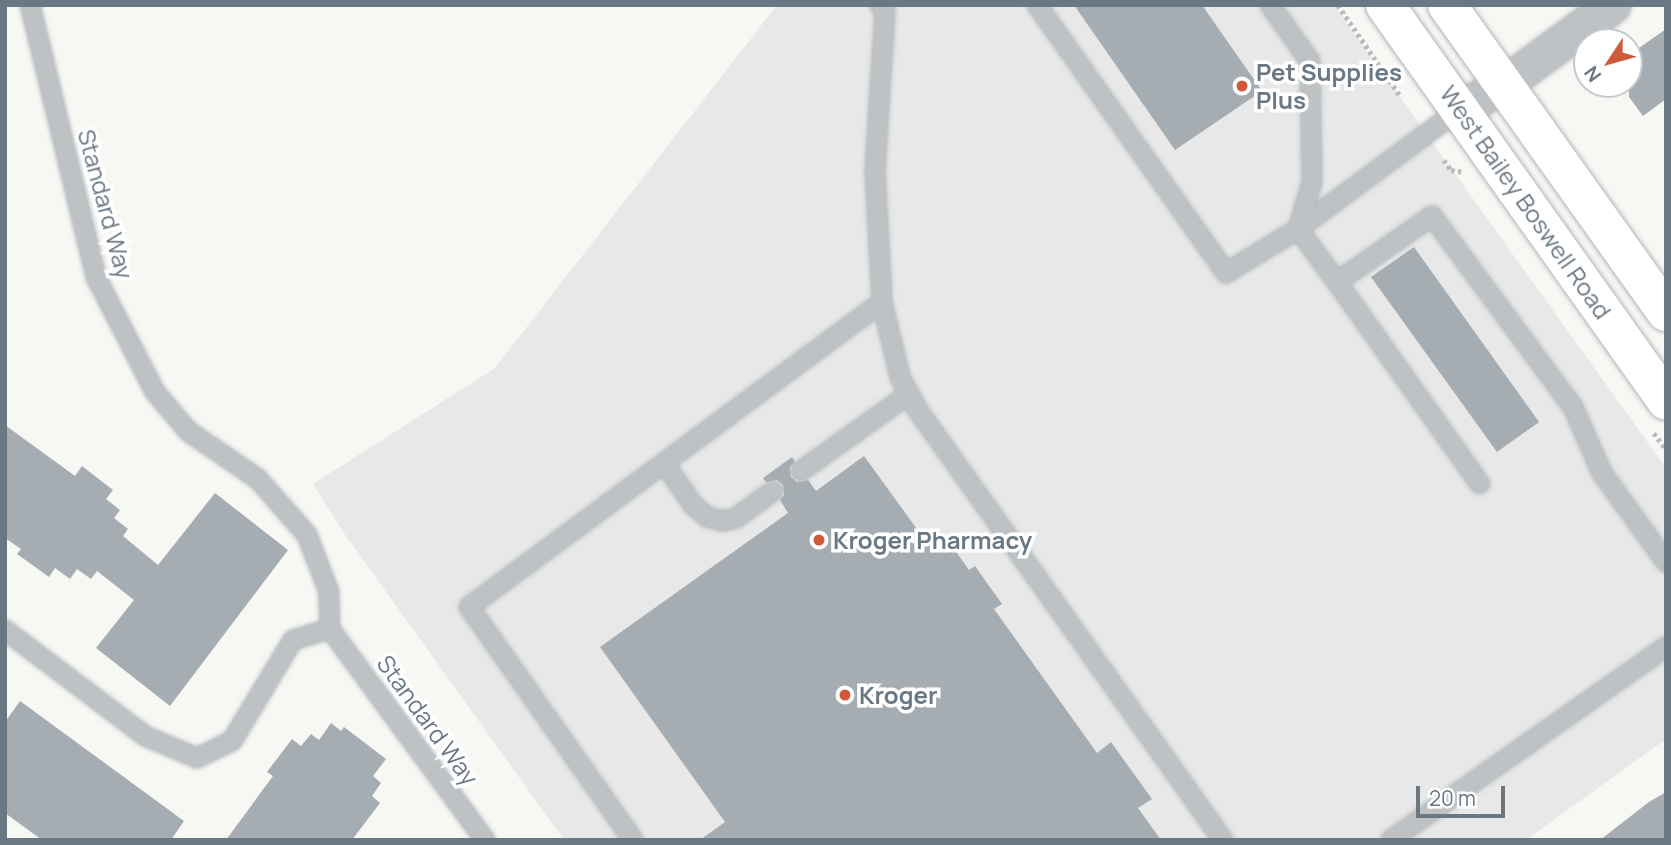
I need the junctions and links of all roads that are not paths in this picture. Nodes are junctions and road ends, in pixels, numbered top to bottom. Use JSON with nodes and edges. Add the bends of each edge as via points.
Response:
{"nodes":[{"id":1,"x":30,"y":5,"type":"edge"},
{"id":2,"x":1037,"y":5,"type":"edge"},
{"id":3,"x":1270,"y":5,"type":"edge"},
{"id":4,"x":1385,"y":5,"type":"edge"},
{"id":5,"x":1447,"y":5,"type":"edge"},
{"id":6,"x":1612,"y":5,"type":"edge"},
{"id":7,"x":886,"y":7,"type":"edge"},
{"id":8,"x":1504,"y":84,"type":"junction"},
{"id":9,"x":1460,"y":109,"type":"junction"},
{"id":10,"x":1298,"y":229,"type":"junction"},
{"id":11,"x":1337,"y":282,"type":"junction"},
{"id":12,"x":882,"y":302,"type":"junction"},
{"id":13,"x":1666,"y":312,"type":"edge"},
{"id":14,"x":909,"y":394,"type":"junction"},
{"id":15,"x":1666,"y":400,"type":"edge"},
{"id":16,"x":664,"y":463,"type":"junction"},
{"id":17,"x":801,"y":471,"type":"dead end"},
{"id":18,"x":1480,"y":484,"type":"dead end"},
{"id":19,"x":773,"y":491,"type":"dead end"},
{"id":20,"x":1666,"y":562,"type":"edge"},
{"id":21,"x":330,"y":629,"type":"junction"},
{"id":22,"x":5,"y":630,"type":"edge"},
{"id":23,"x":1666,"y":647,"type":"edge"},
{"id":24,"x":485,"y":840,"type":"edge"},
{"id":25,"x":633,"y":840,"type":"edge"},
{"id":26,"x":1223,"y":840,"type":"edge"},
{"id":27,"x":1391,"y":840,"type":"edge"}],
"edges":[{"from":1,"to":21,"type":"lane","name":"Standard Way","via":[[96,276],[155,391],[188,431],[258,480],[307,535],[328,592]]},
{"from":2,"to":10,"type":"lane","via":[[1226,274]]},
{"from":3,"to":10,"type":"lane","via":[[1310,61],[1312,182]]},
{"from":4,"to":9,"type":"main road","name":"West Bailey Boswell Road"},
{"from":5,"to":8,"type":"main road","name":"West Bailey Boswell Road"},
{"from":6,"to":8,"type":"street"},
{"from":7,"to":12,"type":"lane","via":[[874,173]]},
{"from":8,"to":9,"type":"street"},
{"from":8,"to":13,"type":"main road","name":"West Bailey Boswell Road"},
{"from":9,"to":10,"type":"lane"},
{"from":9,"to":15,"type":"main road","name":"West Bailey Boswell Road"},
{"from":10,"to":11,"type":"lane"},
{"from":11,"to":18,"type":"lane"},
{"from":11,"to":20,"type":"lane","via":[[1432,216],[1573,407],[1602,473]]},
{"from":12,"to":14,"type":"lane","via":[[900,377]]},
{"from":12,"to":16,"type":"lane"},
{"from":14,"to":17,"type":"lane"},
{"from":14,"to":26,"type":"lane"},
{"from":16,"to":19,"type":"lane","via":[[694,506],[707,517],[722,521],[736,518]]},
{"from":16,"to":25,"type":"lane","via":[[469,607]]},
{"from":21,"to":22,"type":"lane","via":[[293,640],[232,741],[197,758],[145,736]]},
{"from":21,"to":24,"type":"lane","name":"Standard Way"},
{"from":23,"to":27,"type":"lane"}]}
